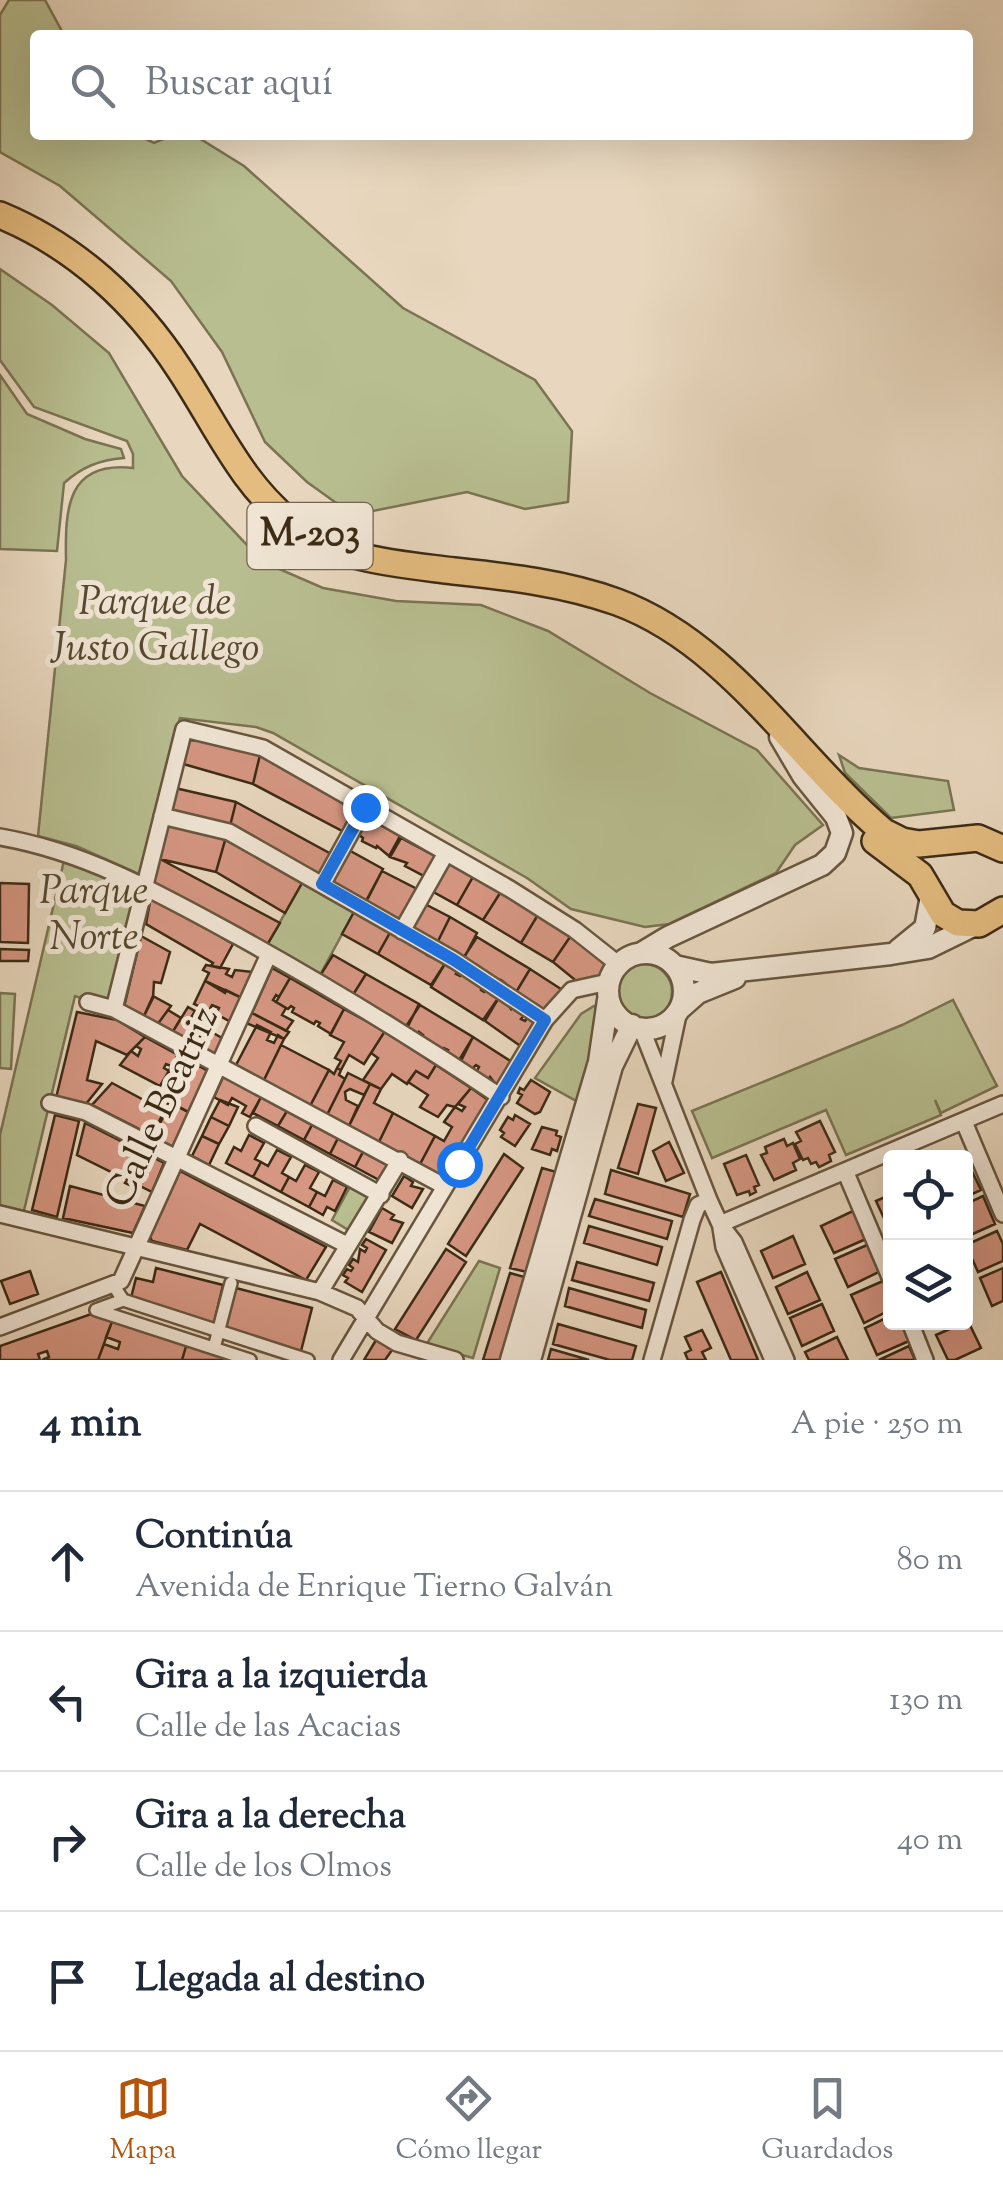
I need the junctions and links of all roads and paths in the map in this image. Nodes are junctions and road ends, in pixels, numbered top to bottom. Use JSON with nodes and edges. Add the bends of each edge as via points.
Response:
{"nodes":[{"id":1,"x":0,"y":215,"type":"edge"},
{"id":2,"x":733,"y":680,"type":"junction"},
{"id":3,"x":780,"y":737,"type":"junction"},
{"id":4,"x":365,"y":807,"type":"junction"},
{"id":5,"x":162,"y":816,"type":"junction"},
{"id":6,"x":0,"y":836,"type":"edge"},
{"id":7,"x":956,"y":841,"type":"junction"},
{"id":8,"x":1001,"y":850,"type":"edge"},
{"id":9,"x":446,"y":853,"type":"junction"},
{"id":10,"x":322,"y":884,"type":"junction"},
{"id":11,"x":146,"y":886,"type":"junction"},
{"id":12,"x":930,"y":893,"type":"junction"},
{"id":13,"x":994,"y":921,"type":"edge"},
{"id":14,"x":402,"y":930,"type":"junction"},
{"id":15,"x":643,"y":952,"type":"junction"},
{"id":16,"x":270,"y":954,"type":"junction"},
{"id":17,"x":891,"y":954,"type":"junction"},
{"id":18,"x":675,"y":966,"type":"junction"},
{"id":19,"x":760,"y":970,"type":"junction"},
{"id":20,"x":611,"y":982,"type":"junction"},
{"id":21,"x":88,"y":1002,"type":"dead end"},
{"id":22,"x":114,"y":1009,"type":"junction"},
{"id":23,"x":680,"y":1009,"type":"junction"},
{"id":24,"x":545,"y":1020,"type":"junction"},
{"id":25,"x":637,"y":1028,"type":"junction"},
{"id":26,"x":655,"y":1056,"type":"junction"},
{"id":27,"x":220,"y":1064,"type":"junction"},
{"id":28,"x":612,"y":1066,"type":"junction"},
{"id":29,"x":664,"y":1080,"type":"junction"},
{"id":30,"x":501,"y":1096,"type":"junction"},
{"id":31,"x":50,"y":1103,"type":"dead end"},
{"id":32,"x":1003,"y":1104,"type":"edge"},
{"id":33,"x":964,"y":1122,"type":"junction"},
{"id":34,"x":256,"y":1126,"type":"dead end"},
{"id":35,"x":177,"y":1158,"type":"junction"},
{"id":36,"x":400,"y":1160,"type":"junction"},
{"id":37,"x":846,"y":1172,"type":"junction"},
{"id":38,"x":444,"y":1186,"type":"junction"},
{"id":39,"x":381,"y":1194,"type":"junction"},
{"id":40,"x":709,"y":1200,"type":"junction"},
{"id":41,"x":0,"y":1214,"type":"edge"},
{"id":42,"x":1003,"y":1214,"type":"edge"},
{"id":43,"x":720,"y":1224,"type":"junction"},
{"id":44,"x":347,"y":1245,"type":"junction"},
{"id":45,"x":136,"y":1247,"type":"junction"},
{"id":46,"x":883,"y":1261,"type":"edge"},
{"id":47,"x":231,"y":1282,"type":"dead end"},
{"id":48,"x":320,"y":1292,"type":"junction"},
{"id":49,"x":118,"y":1293,"type":"junction"},
{"id":50,"x":366,"y":1319,"type":"junction"},
{"id":51,"x":0,"y":1327,"type":"edge"},
{"id":52,"x":913,"y":1330,"type":"edge"},
{"id":53,"x":219,"y":1331,"type":"junction"},
{"id":54,"x":214,"y":1348,"type":"junction"},
{"id":55,"x":654,"y":1358,"type":"edge"},
{"id":56,"x":250,"y":1360,"type":"edge"},
{"id":57,"x":308,"y":1360,"type":"edge"},
{"id":58,"x":341,"y":1360,"type":"edge"},
{"id":59,"x":455,"y":1360,"type":"edge"},
{"id":60,"x":512,"y":1360,"type":"edge"},
{"id":61,"x":530,"y":1360,"type":"edge"},
{"id":62,"x":773,"y":1360,"type":"edge"},
{"id":63,"x":786,"y":1360,"type":"edge"},
{"id":64,"x":926,"y":1360,"type":"edge"}],
"edges":[{"from":1,"to":2,"type":"main road","number":"M-203","via":[[78,258],[122,296],[180,369],[237,467],[298,529],[381,562],[518,578],[620,604],[689,642]]},
{"from":2,"to":3,"type":"main road","number":"M-203"},
{"from":2,"to":7,"type":"main road","number":"M-203","via":[[884,832],[902,842]]},
{"from":3,"to":12,"type":"main road","number":"M-203","via":[[859,827],[920,875]]},
{"from":3,"to":15,"type":"street","via":[[836,816],[842,833],[835,853]]},
{"from":4,"to":5,"type":"street","via":[[263,748],[184,729]]},
{"from":4,"to":9,"type":"street"},
{"from":4,"to":10,"type":"street"},
{"from":5,"to":10,"type":"street","via":[[229,832]]},
{"from":5,"to":11,"type":"street"},
{"from":6,"to":11,"type":"street","via":[[66,852]]},
{"from":7,"to":8,"type":"main road","number":"M-203","via":[[978,838]]},
{"from":7,"to":12,"type":"main road","via":[[938,853],[929,872]]},
{"from":9,"to":14,"type":"street"},
{"from":9,"to":20,"type":"street","via":[[526,899]]},
{"from":10,"to":14,"type":"street"},
{"from":11,"to":16,"type":"street"},
{"from":11,"to":22,"type":"street"},
{"from":12,"to":13,"type":"main road","number":"M-203","via":[[943,914],[958,922]]},
{"from":12,"to":17,"type":"street","via":[[925,928]]},
{"from":13,"to":17,"type":"street","via":[[928,948]]},
{"from":14,"to":24,"type":"street"},
{"from":15,"to":18,"type":"street"},
{"from":15,"to":20,"type":"street","via":[[632,954]]},
{"from":16,"to":27,"type":"street","name":"Calle Beatriz"},
{"from":16,"to":30,"type":"street"},
{"from":17,"to":19,"type":"street"},
{"from":18,"to":19,"type":"street","via":[[710,974]]},
{"from":18,"to":23,"type":"street","via":[[684,993]]},
{"from":19,"to":23,"type":"street","via":[[698,993]]},
{"from":20,"to":24,"type":"street","via":[[572,990]]},
{"from":20,"to":25,"type":"street","via":[[614,1013]]},
{"from":20,"to":60,"type":"street","via":[[598,1062]]},
{"from":21,"to":22,"type":"street"},
{"from":22,"to":27,"type":"street"},
{"from":23,"to":25,"type":"street","via":[[668,1022]]},
{"from":23,"to":29,"type":"street"},
{"from":24,"to":30,"type":"street"},
{"from":25,"to":26,"type":"street"},
{"from":25,"to":28,"type":"street"},
{"from":26,"to":28,"type":"street","via":[[632,1052]]},
{"from":26,"to":29,"type":"street"},
{"from":27,"to":35,"type":"street","name":"Calle Beatriz"},
{"from":27,"to":36,"type":"street"},
{"from":28,"to":61,"type":"street"},
{"from":29,"to":40,"type":"street"},
{"from":30,"to":38,"type":"street"},
{"from":31,"to":35,"type":"street","via":[[86,1112]]},
{"from":32,"to":33,"type":"street"},
{"from":33,"to":37,"type":"street"},
{"from":33,"to":42,"type":"street"},
{"from":34,"to":39,"type":"street"},
{"from":35,"to":44,"type":"street"},
{"from":35,"to":45,"type":"street","name":"Calle Beatriz"},
{"from":36,"to":38,"type":"street"},
{"from":36,"to":39,"type":"street"},
{"from":37,"to":43,"type":"street"},
{"from":37,"to":46,"type":"street"},
{"from":38,"to":50,"type":"street"},
{"from":39,"to":44,"type":"street"},
{"from":40,"to":43,"type":"street"},
{"from":40,"to":55,"type":"street","via":[[698,1205],[692,1220]]},
{"from":41,"to":45,"type":"street"},
{"from":43,"to":62,"type":"street"},
{"from":43,"to":63,"type":"street"},
{"from":44,"to":48,"type":"street"},
{"from":45,"to":48,"type":"street"},
{"from":45,"to":49,"type":"street","name":"Calle Beatriz"},
{"from":47,"to":53,"type":"street"},
{"from":48,"to":50,"type":"street"},
{"from":49,"to":51,"type":"street"},
{"from":49,"to":53,"type":"street"},
{"from":49,"to":54,"type":"street","via":[[96,1310]]},
{"from":50,"to":58,"type":"street"},
{"from":50,"to":59,"type":"street","via":[[396,1343]]},
{"from":52,"to":64,"type":"street"},
{"from":53,"to":54,"type":"street"},
{"from":53,"to":57,"type":"street"},
{"from":54,"to":56,"type":"street"}]}
